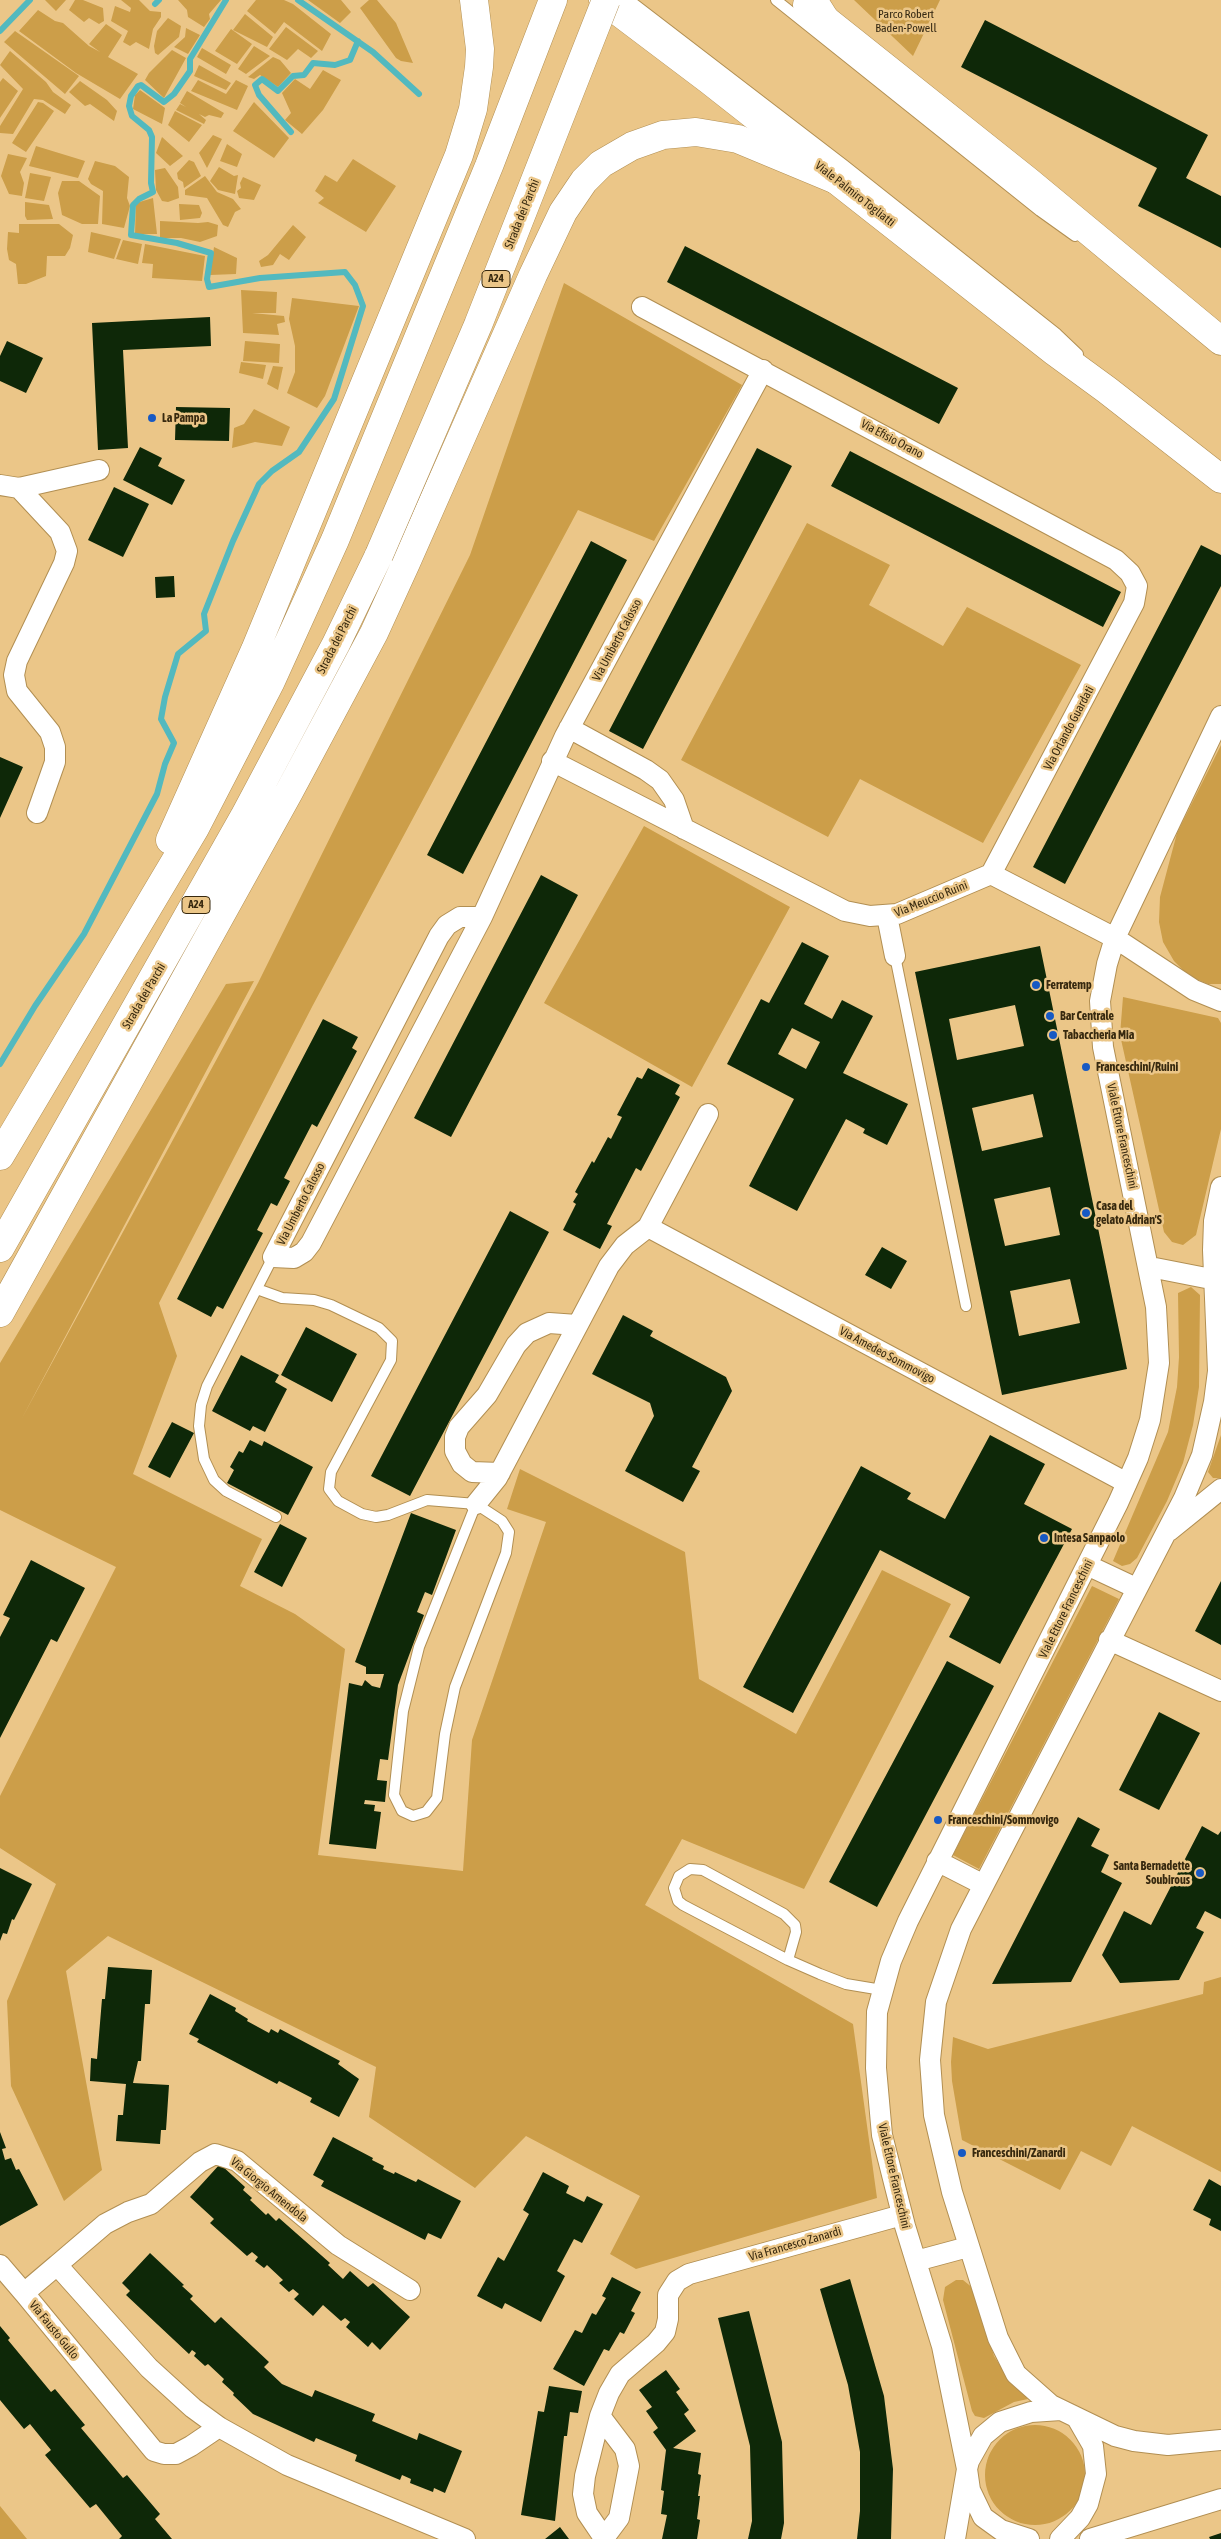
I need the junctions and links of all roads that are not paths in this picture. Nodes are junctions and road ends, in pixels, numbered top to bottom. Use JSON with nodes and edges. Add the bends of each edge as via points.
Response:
{"nodes":[{"id":1,"x":474,"y":0,"type":"edge"},
{"id":2,"x":553,"y":0,"type":"edge"},
{"id":3,"x":604,"y":0,"type":"edge"},
{"id":4,"x":630,"y":0,"type":"edge"},
{"id":5,"x":776,"y":0,"type":"edge"},
{"id":6,"x":802,"y":0,"type":"edge"},
{"id":7,"x":819,"y":10,"type":"edge"},
{"id":8,"x":839,"y":181,"type":"junction"},
{"id":9,"x":1125,"y":262,"type":"junction"},
{"id":10,"x":642,"y":307,"type":"dead end"},
{"id":11,"x":1212,"y":334,"type":"edge"},
{"id":12,"x":1221,"y":348,"type":"edge"},
{"id":13,"x":763,"y":370,"type":"junction"},
{"id":14,"x":1107,"y":390,"type":"junction"},
{"id":15,"x":1168,"y":437,"type":"junction"},
{"id":16,"x":1221,"y":453,"type":"edge"},
{"id":17,"x":99,"y":470,"type":"dead end"},
{"id":18,"x":1221,"y":479,"type":"edge"},
{"id":19,"x":9,"y":486,"type":"edge"},
{"id":20,"x":1134,"y":580,"type":"joint"},
{"id":21,"x":1221,"y":716,"type":"edge"},
{"id":22,"x":569,"y":728,"type":"junction"},
{"id":23,"x":552,"y":760,"type":"junction"},
{"id":24,"x":36,"y":813,"type":"dead end"},
{"id":25,"x":684,"y":829,"type":"junction"},
{"id":26,"x":991,"y":874,"type":"junction"},
{"id":27,"x":887,"y":916,"type":"junction"},
{"id":28,"x":482,"y":917,"type":"junction"},
{"id":29,"x":1115,"y":938,"type":"junction"},
{"id":30,"x":895,"y":956,"type":"joint"},
{"id":31,"x":109,"y":973,"type":"junction"},
{"id":32,"x":1221,"y":1001,"type":"edge"},
{"id":33,"x":377,"y":1056,"type":"junction"},
{"id":34,"x":403,"y":1068,"type":"junction"},
{"id":35,"x":708,"y":1114,"type":"dead end"},
{"id":36,"x":0,"y":1156,"type":"edge"},
{"id":37,"x":1221,"y":1187,"type":"edge"},
{"id":38,"x":648,"y":1227,"type":"junction"},
{"id":39,"x":0,"y":1248,"type":"edge"},
{"id":40,"x":274,"y":1257,"type":"junction"},
{"id":41,"x":1150,"y":1267,"type":"junction"},
{"id":42,"x":1217,"y":1279,"type":"edge"},
{"id":43,"x":257,"y":1289,"type":"junction"},
{"id":44,"x":966,"y":1306,"type":"dead end"},
{"id":45,"x":0,"y":1313,"type":"edge"},
{"id":46,"x":577,"y":1326,"type":"junction"},
{"id":47,"x":500,"y":1473,"type":"junction"},
{"id":48,"x":1127,"y":1483,"type":"junction"},
{"id":49,"x":1221,"y":1489,"type":"edge"},
{"id":50,"x":476,"y":1504,"type":"junction"},
{"id":51,"x":276,"y":1518,"type":"dead end"},
{"id":52,"x":1164,"y":1536,"type":"junction"},
{"id":53,"x":1087,"y":1565,"type":"junction"},
{"id":54,"x":1136,"y":1588,"type":"junction"},
{"id":55,"x":1109,"y":1640,"type":"junction"},
{"id":56,"x":1221,"y":1691,"type":"edge"},
{"id":57,"x":937,"y":1861,"type":"junction"},
{"id":58,"x":982,"y":1884,"type":"junction"},
{"id":59,"x":788,"y":1960,"type":"junction"},
{"id":60,"x":882,"y":1990,"type":"junction"},
{"id":61,"x":902,"y":2215,"type":"junction"},
{"id":62,"x":968,"y":2246,"type":"junction"},
{"id":63,"x":916,"y":2261,"type":"junction"},
{"id":64,"x":0,"y":2265,"type":"edge"},
{"id":65,"x":57,"y":2265,"type":"junction"},
{"id":66,"x":410,"y":2290,"type":"dead end"},
{"id":67,"x":24,"y":2293,"type":"junction"},
{"id":68,"x":1069,"y":2415,"type":"junction"},
{"id":69,"x":600,"y":2416,"type":"junction"},
{"id":70,"x":219,"y":2427,"type":"junction"},
{"id":71,"x":1221,"y":2440,"type":"edge"},
{"id":72,"x":967,"y":2469,"type":"junction"},
{"id":73,"x":1221,"y":2499,"type":"edge"},
{"id":74,"x":604,"y":2538,"type":"edge"},
{"id":75,"x":1064,"y":2538,"type":"edge"},
{"id":76,"x":465,"y":2539,"type":"edge"},
{"id":77,"x":955,"y":2539,"type":"edge"},
{"id":78,"x":1029,"y":2539,"type":"edge"},
{"id":79,"x":1090,"y":2539,"type":"edge"}],
"edges":[{"from":1,"to":31,"type":"main road","via":[[479,67],[471,116],[453,172],[248,667]]},
{"from":2,"to":31,"type":"main road","via":[[489,166],[335,540],[271,681],[222,778]]},
{"from":3,"to":8,"type":"main road","name":"Viale Palmiro Togliatti"},
{"from":3,"to":39,"type":"main road","name":"Strada dei Parchi","number":"A24","bridge":true,"via":[[478,325],[379,555],[240,826]]},
{"from":4,"to":14,"type":"lane","name":"Viale Palmiro Togliatti","via":[[844,164],[1057,334],[1080,356]]},
{"from":5,"to":9,"type":"lane","via":[[1053,221]]},
{"from":6,"to":7,"type":"main road"},
{"from":7,"to":9,"type":"main road"},
{"from":8,"to":14,"type":"main road","name":"Viale Palmiro Togliatti"},
{"from":8,"to":45,"type":"main road","via":[[738,139],[696,132],[663,136],[632,146],[601,164],[580,186],[540,259],[374,633]]},
{"from":9,"to":11,"type":"main road"},
{"from":10,"to":13,"type":"street","name":"Via Efisio Orano"},
{"from":11,"to":12,"type":"main road"},
{"from":13,"to":20,"type":"street","name":"Via Efisio Orano","via":[[1116,560]]},
{"from":13,"to":22,"type":"street","name":"Via Umberto Calosso"},
{"from":14,"to":15,"type":"main road","name":"Viale Palmiro Togliatti"},
{"from":15,"to":16,"type":"main road"},
{"from":15,"to":18,"type":"main road","name":"Viale Palmiro Togliatti"},
{"from":17,"to":19,"type":"street"},
{"from":19,"to":24,"type":"street","via":[[60,532],[67,551],[17,661],[14,675],[17,691],[50,732],[55,747],[55,762]]},
{"from":20,"to":26,"type":"street","name":"Via Orlando Guardati","via":[[1137,593],[1134,603]]},
{"from":21,"to":29,"type":"street","name":"Viale Ettore Franceschini"},
{"from":22,"to":23,"type":"street","name":"Via Umberto Calosso"},
{"from":22,"to":25,"type":"street","via":[[660,780],[674,800]]},
{"from":23,"to":25,"type":"street","name":"Via Meuccio Ruini"},
{"from":23,"to":28,"type":"street","name":"Via Umberto Calosso"},
{"from":25,"to":27,"type":"street","name":"Via Meuccio Ruini","via":[[834,907],[864,916]]},
{"from":26,"to":27,"type":"street","name":"Via Meuccio Ruini","via":[[914,908]]},
{"from":26,"to":29,"type":"street"},
{"from":27,"to":30,"type":"street"},
{"from":28,"to":33,"type":"street","name":"Via Umberto Calosso","via":[[460,917],[443,930]]},
{"from":28,"to":34,"type":"street","name":"Via Umberto Calosso"},
{"from":29,"to":32,"type":"street","via":[[1194,990]]},
{"from":29,"to":41,"type":"street","name":"Viale Ettore Franceschini","via":[[1102,990],[1101,1035]]},
{"from":30,"to":44,"type":"lane"},
{"from":31,"to":36,"type":"main road"},
{"from":33,"to":34,"type":"street"},
{"from":33,"to":40,"type":"street","name":"Via Umberto Calosso"},
{"from":34,"to":40,"type":"street","name":"Via Umberto Calosso","via":[[308,1247],[294,1258]]},
{"from":35,"to":38,"type":"street"},
{"from":37,"to":42,"type":"street","via":[[1214,1221]]},
{"from":38,"to":46,"type":"street","via":[[625,1245],[609,1266]]},
{"from":38,"to":48,"type":"street","name":"Via Amedeo Sommovigo"},
{"from":40,"to":43,"type":"lane"},
{"from":41,"to":42,"type":"street"},
{"from":41,"to":48,"type":"street","name":"Viale Ettore Franceschini","via":[[1158,1337],[1157,1383],[1145,1438]]},
{"from":42,"to":52,"type":"street","via":[[1218,1371],[1214,1402],[1196,1471]]},
{"from":43,"to":50,"type":"lane","via":[[282,1298],[314,1300],[331,1305],[379,1328],[392,1341],[391,1360],[331,1472],[329,1489],[338,1500],[362,1514],[376,1517],[427,1500]]},
{"from":43,"to":51,"type":"lane","via":[[203,1396],[199,1434],[206,1467],[220,1486]]},
{"from":46,"to":47,"type":"street"},
{"from":46,"to":47,"type":"street","via":[[549,1322],[527,1333],[487,1395],[457,1431],[455,1451],[462,1464],[472,1472]]},
{"from":47,"to":50,"type":"street"},
{"from":48,"to":53,"type":"street","name":"Viale Ettore Franceschini"},
{"from":49,"to":52,"type":"street"},
{"from":50,"to":50,"type":"lane","via":[[419,1647],[402,1711],[394,1795],[402,1811],[413,1816],[426,1812],[437,1798],[455,1687],[508,1546],[506,1525]]},
{"from":52,"to":54,"type":"street"},
{"from":53,"to":54,"type":"street"},
{"from":53,"to":57,"type":"street","name":"Viale Ettore Franceschini"},
{"from":54,"to":55,"type":"street"},
{"from":55,"to":56,"type":"street"},
{"from":55,"to":58,"type":"street"},
{"from":57,"to":58,"type":"street"},
{"from":57,"to":60,"type":"street","name":"Viale Ettore Franceschini","via":[[895,1950]]},
{"from":58,"to":62,"type":"street","via":[[944,1975],[933,2020],[930,2055],[937,2133]]},
{"from":59,"to":59,"type":"lane","via":[[796,1932],[795,1925],[784,1914],[703,1870],[690,1869],[679,1876],[674,1888],[683,1905]]},
{"from":59,"to":60,"type":"lane","via":[[846,1984]]},
{"from":60,"to":61,"type":"street","name":"Viale Ettore Franceschini","via":[[876,2030],[878,2099],[884,2143]]},
{"from":61,"to":63,"type":"street","name":"Viale Ettore Franceschini"},
{"from":61,"to":69,"type":"street","name":"Via Francesco Zanardi","via":[[689,2274],[677,2281],[668,2295],[667,2326],[662,2337],[620,2374],[608,2393]]},
{"from":62,"to":63,"type":"street"},
{"from":62,"to":68,"type":"street","via":[[1006,2359],[1028,2386]]},
{"from":63,"to":72,"type":"street","name":"Viale Ettore Franceschini","via":[[944,2354]]},
{"from":64,"to":67,"type":"street"},
{"from":65,"to":66,"type":"street","name":"Via Giorgio Amendola","via":[[105,2224],[151,2204],[200,2162],[215,2154],[237,2161],[338,2245]]},
{"from":65,"to":67,"type":"street","name":"Via Fausto Gullo"},
{"from":65,"to":70,"type":"street","via":[[149,2368]]},
{"from":67,"to":70,"type":"street","name":"Via Fausto Gullo","via":[[154,2451],[176,2454]]},
{"from":68,"to":71,"type":"street","via":[[1134,2441],[1168,2445]]},
{"from":68,"to":72,"type":"street","via":[[1031,2412],[1000,2422],[979,2442]]},
{"from":68,"to":75,"type":"street","via":[[1093,2446],[1096,2474],[1088,2504]]},
{"from":69,"to":74,"type":"street","via":[[583,2494],[587,2513]]},
{"from":69,"to":74,"type":"street","via":[[620,2440],[629,2466],[619,2518]]},
{"from":70,"to":76,"type":"street","via":[[287,2465]]},
{"from":72,"to":77,"type":"street"},
{"from":72,"to":78,"type":"street","name":"Viale Ettore Franceschini","via":[[970,2490],[983,2517],[1001,2530]]},
{"from":73,"to":79,"type":"street"}]}
